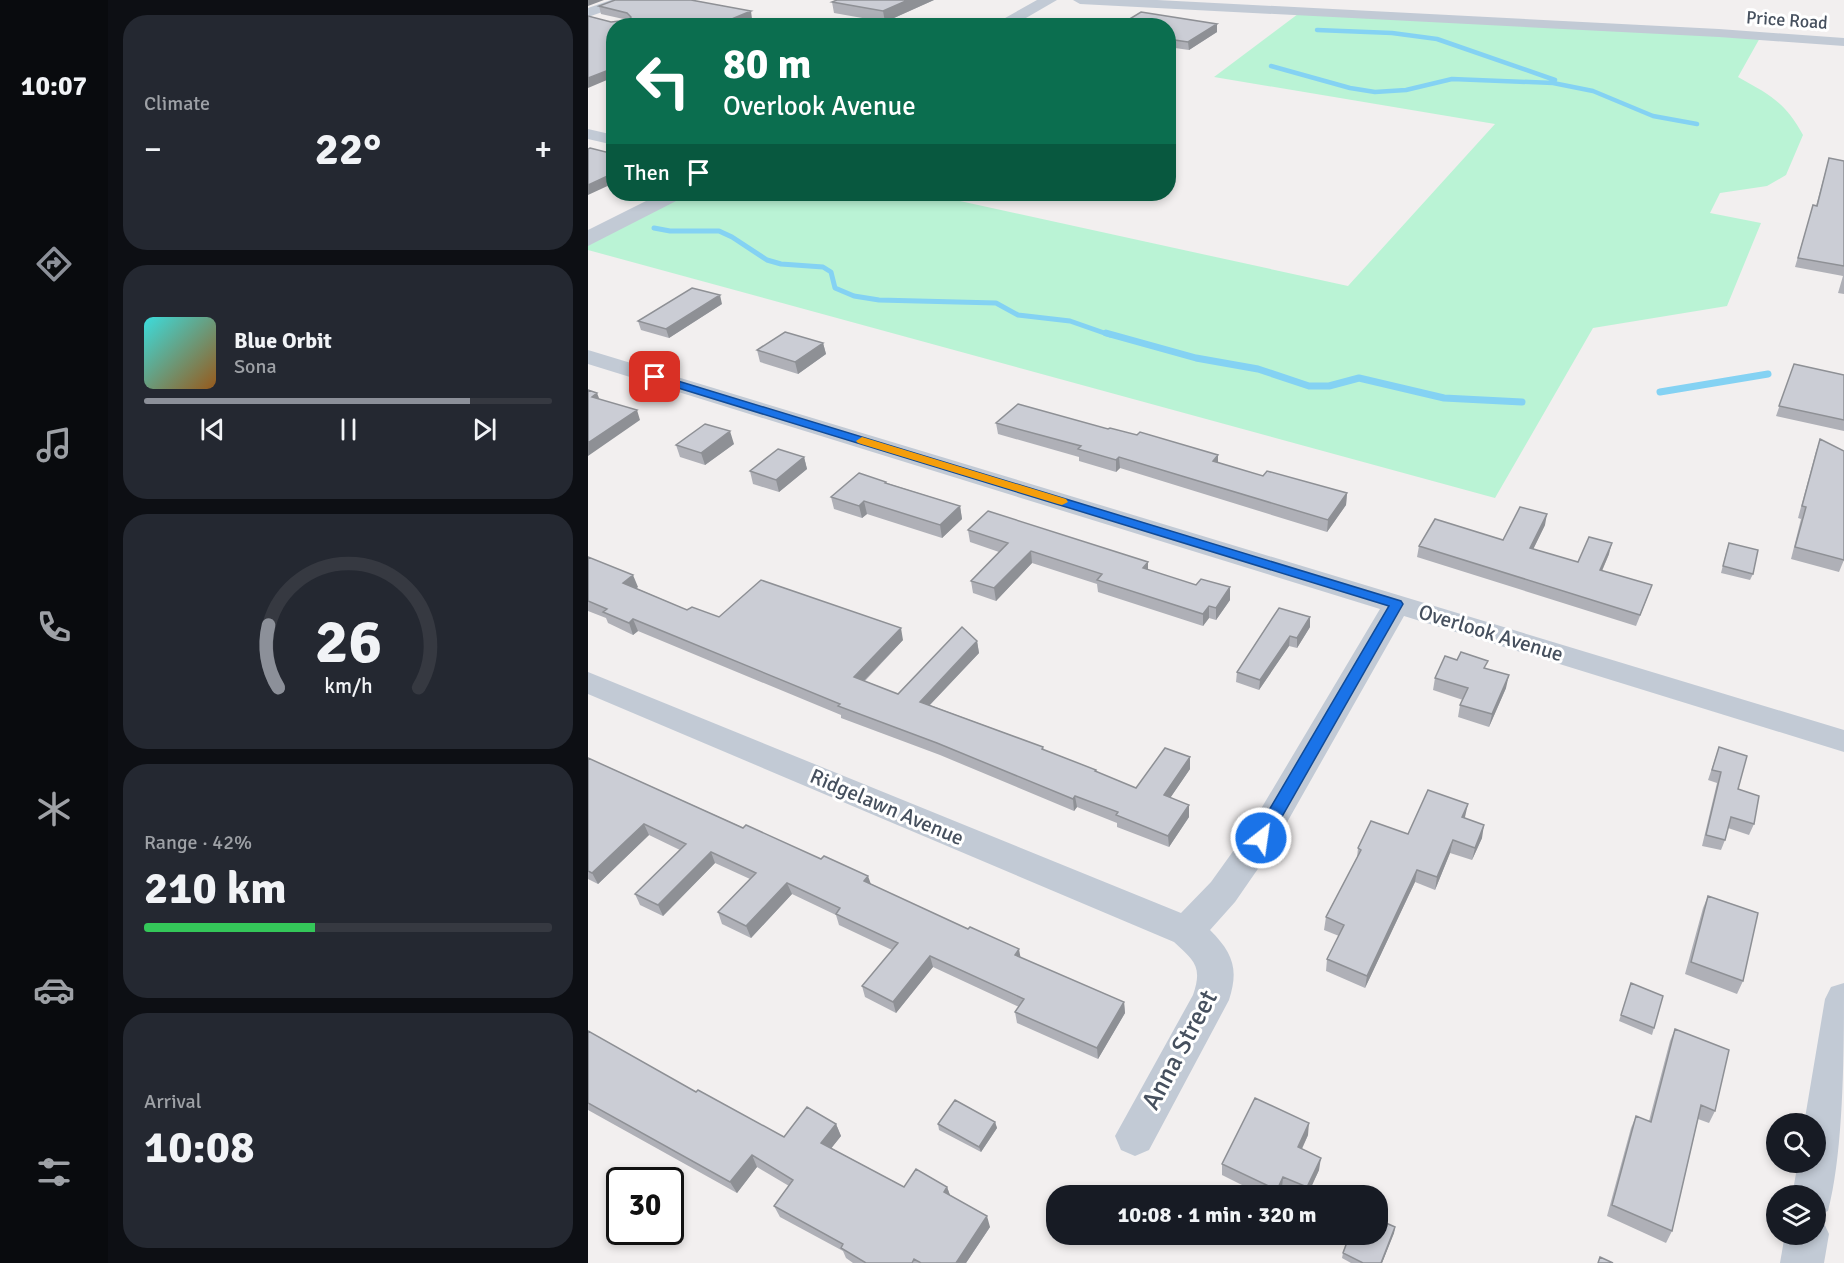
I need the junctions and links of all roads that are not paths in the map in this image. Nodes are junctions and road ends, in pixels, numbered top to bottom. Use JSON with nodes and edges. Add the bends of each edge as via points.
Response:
{"nodes":[{"id":1,"x":623,"y":0,"type":"edge"},
{"id":2,"x":1049,"y":0,"type":"edge"},
{"id":3,"x":1080,"y":0,"type":"edge"},
{"id":4,"x":588,"y":13,"type":"edge"},
{"id":5,"x":588,"y":18,"type":"edge"},
{"id":6,"x":1014,"y":18,"type":"edge"},
{"id":7,"x":604,"y":22,"type":"edge"},
{"id":8,"x":1844,"y":42,"type":"edge"},
{"id":9,"x":588,"y":134,"type":"edge"},
{"id":10,"x":606,"y":138,"type":"edge"},
{"id":11,"x":661,"y":201,"type":"edge"},
{"id":12,"x":588,"y":239,"type":"edge"},
{"id":13,"x":588,"y":357,"type":"edge"},
{"id":14,"x":1397,"y":604,"type":"junction"},
{"id":15,"x":588,"y":682,"type":"edge"},
{"id":16,"x":1844,"y":741,"type":"edge"},
{"id":17,"x":1187,"y":931,"type":"junction"},
{"id":18,"x":1844,"y":999,"type":"edge"},
{"id":19,"x":1135,"y":1136,"type":"dead end"},
{"id":20,"x":1815,"y":1185,"type":"edge"},
{"id":21,"x":1805,"y":1245,"type":"edge"},
{"id":22,"x":1802,"y":1263,"type":"edge"}],
"edges":[{"from":1,"to":4,"type":"street"},
{"from":2,"to":6,"type":"street"},
{"from":3,"to":8,"type":"street","name":"Price Road"},
{"from":5,"to":7,"type":"street"},
{"from":9,"to":10,"type":"street"},
{"from":11,"to":12,"type":"street"},
{"from":13,"to":14,"type":"street","name":"Overlook Avenue"},
{"from":14,"to":16,"type":"street","name":"Overlook Avenue"},
{"from":14,"to":17,"type":"street","via":[[1261,838],[1224,892]]},
{"from":15,"to":17,"type":"street","name":"Ridgelawn Avenue"},
{"from":17,"to":19,"type":"street","name":"Anna Street","via":[[1214,959],[1216,983]]},
{"from":18,"to":20,"type":"street"},
{"from":21,"to":22,"type":"street"}]}
